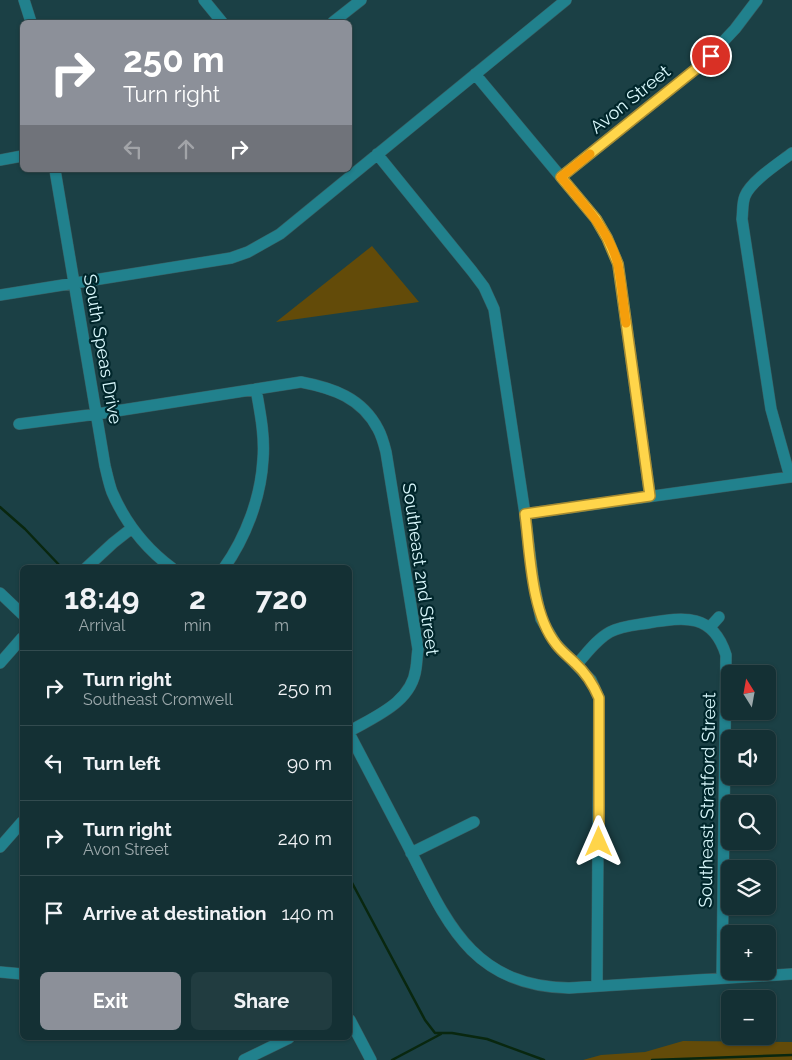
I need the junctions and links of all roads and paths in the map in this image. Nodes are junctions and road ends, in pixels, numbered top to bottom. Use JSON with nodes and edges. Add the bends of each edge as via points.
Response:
{"nodes":[{"id":1,"x":24,"y":0,"type":"edge"},
{"id":2,"x":204,"y":0,"type":"edge"},
{"id":3,"x":361,"y":0,"type":"edge"},
{"id":4,"x":566,"y":0,"type":"edge"},
{"id":5,"x":757,"y":0,"type":"edge"},
{"id":6,"x":30,"y":20,"type":"edge"},
{"id":7,"x":220,"y":20,"type":"edge"},
{"id":8,"x":336,"y":20,"type":"edge"},
{"id":9,"x":475,"y":74,"type":"junction"},
{"id":10,"x":792,"y":153,"type":"edge"},
{"id":11,"x":377,"y":154,"type":"junction"},
{"id":12,"x":20,"y":156,"type":"edge"},
{"id":13,"x":0,"y":160,"type":"edge"},
{"id":14,"x":55,"y":172,"type":"edge"},
{"id":15,"x":561,"y":177,"type":"junction"},
{"id":16,"x":73,"y":284,"type":"junction"},
{"id":17,"x":0,"y":295,"type":"edge"},
{"id":18,"x":256,"y":389,"type":"junction"},
{"id":19,"x":97,"y":414,"type":"junction"},
{"id":20,"x":20,"y":424,"type":"dead end"},
{"id":21,"x":650,"y":496,"type":"junction"},
{"id":22,"x":525,"y":514,"type":"junction"},
{"id":23,"x":132,"y":528,"type":"junction"},
{"id":24,"x":89,"y":565,"type":"edge"},
{"id":25,"x":168,"y":565,"type":"edge"},
{"id":26,"x":226,"y":565,"type":"edge"},
{"id":27,"x":0,"y":593,"type":"edge"},
{"id":28,"x":20,"y":612,"type":"edge"},
{"id":29,"x":719,"y":617,"type":"dead end"},
{"id":30,"x":710,"y":627,"type":"junction"},
{"id":31,"x":20,"y":640,"type":"edge"},
{"id":32,"x":0,"y":663,"type":"edge"},
{"id":33,"x":577,"y":664,"type":"junction"},
{"id":34,"x":352,"y":730,"type":"edge"},
{"id":35,"x":352,"y":739,"type":"edge"},
{"id":36,"x":474,"y":822,"type":"dead end"},
{"id":37,"x":20,"y":824,"type":"edge"},
{"id":38,"x":0,"y":847,"type":"edge"},
{"id":39,"x":412,"y":853,"type":"junction"},
{"id":40,"x":723,"y":925,"type":"edge"},
{"id":41,"x":0,"y":972,"type":"edge"},
{"id":42,"x":20,"y":974,"type":"edge"},
{"id":43,"x":792,"y":974,"type":"edge"},
{"id":44,"x":776,"y":975,"type":"edge"},
{"id":45,"x":721,"y":978,"type":"edge"},
{"id":46,"x":598,"y":986,"type":"junction"},
{"id":47,"x":352,"y":1024,"type":"edge"},
{"id":48,"x":285,"y":1040,"type":"edge"},
{"id":49,"x":244,"y":1060,"type":"edge"},
{"id":50,"x":371,"y":1060,"type":"edge"}],
"edges":[{"from":1,"to":6,"type":"street"},
{"from":2,"to":7,"type":"street"},
{"from":3,"to":8,"type":"street"},
{"from":4,"to":9,"type":"street"},
{"from":5,"to":15,"type":"street","name":"Avon Street","via":[[702,64]]},
{"from":9,"to":11,"type":"street"},
{"from":9,"to":15,"type":"street"},
{"from":10,"to":21,"type":"street","via":[[741,192],[742,219],[771,409],[790,477]]},
{"from":11,"to":16,"type":"street","via":[[280,234],[248,252],[231,258]]},
{"from":11,"to":22,"type":"street","via":[[472,271],[490,298]]},
{"from":12,"to":13,"type":"street"},
{"from":14,"to":16,"type":"street","name":"South Speas Drive"},
{"from":15,"to":21,"type":"street","via":[[596,219],[618,264]]},
{"from":16,"to":17,"type":"street"},
{"from":16,"to":19,"type":"street","name":"South Speas Drive"},
{"from":18,"to":19,"type":"street","name":"Southeast 2nd Street"},
{"from":18,"to":26,"type":"street","via":[[264,459],[251,516]]},
{"from":18,"to":34,"type":"street","name":"Southeast 2nd Street","via":[[300,382],[342,394],[371,416],[386,452],[418,648],[416,670],[409,689],[396,704]]},
{"from":19,"to":20,"type":"street","name":"Southeast 2nd Street"},
{"from":19,"to":23,"type":"street","name":"South Speas Drive","via":[[112,491]]},
{"from":21,"to":22,"type":"street"},
{"from":22,"to":33,"type":"street","via":[[541,618],[556,644]]},
{"from":23,"to":24,"type":"street"},
{"from":23,"to":25,"type":"street","name":"South Speas Drive"},
{"from":27,"to":28,"type":"street"},
{"from":29,"to":30,"type":"street"},
{"from":30,"to":33,"type":"street","via":[[698,621],[676,619],[610,631]]},
{"from":30,"to":40,"type":"street","name":"Southeast Stratford Street","via":[[722,642],[726,655]]},
{"from":31,"to":32,"type":"street"},
{"from":33,"to":46,"type":"street","via":[[591,680],[599,698],[600,711]]},
{"from":35,"to":39,"type":"street"},
{"from":36,"to":39,"type":"street"},
{"from":37,"to":38,"type":"street"},
{"from":39,"to":46,"type":"street","via":[[449,924],[478,957],[511,977],[528,983],[550,988]]},
{"from":41,"to":42,"type":"street"},
{"from":43,"to":44,"type":"street"},
{"from":45,"to":46,"type":"street"},
{"from":47,"to":50,"type":"street"},
{"from":48,"to":49,"type":"street"}]}
